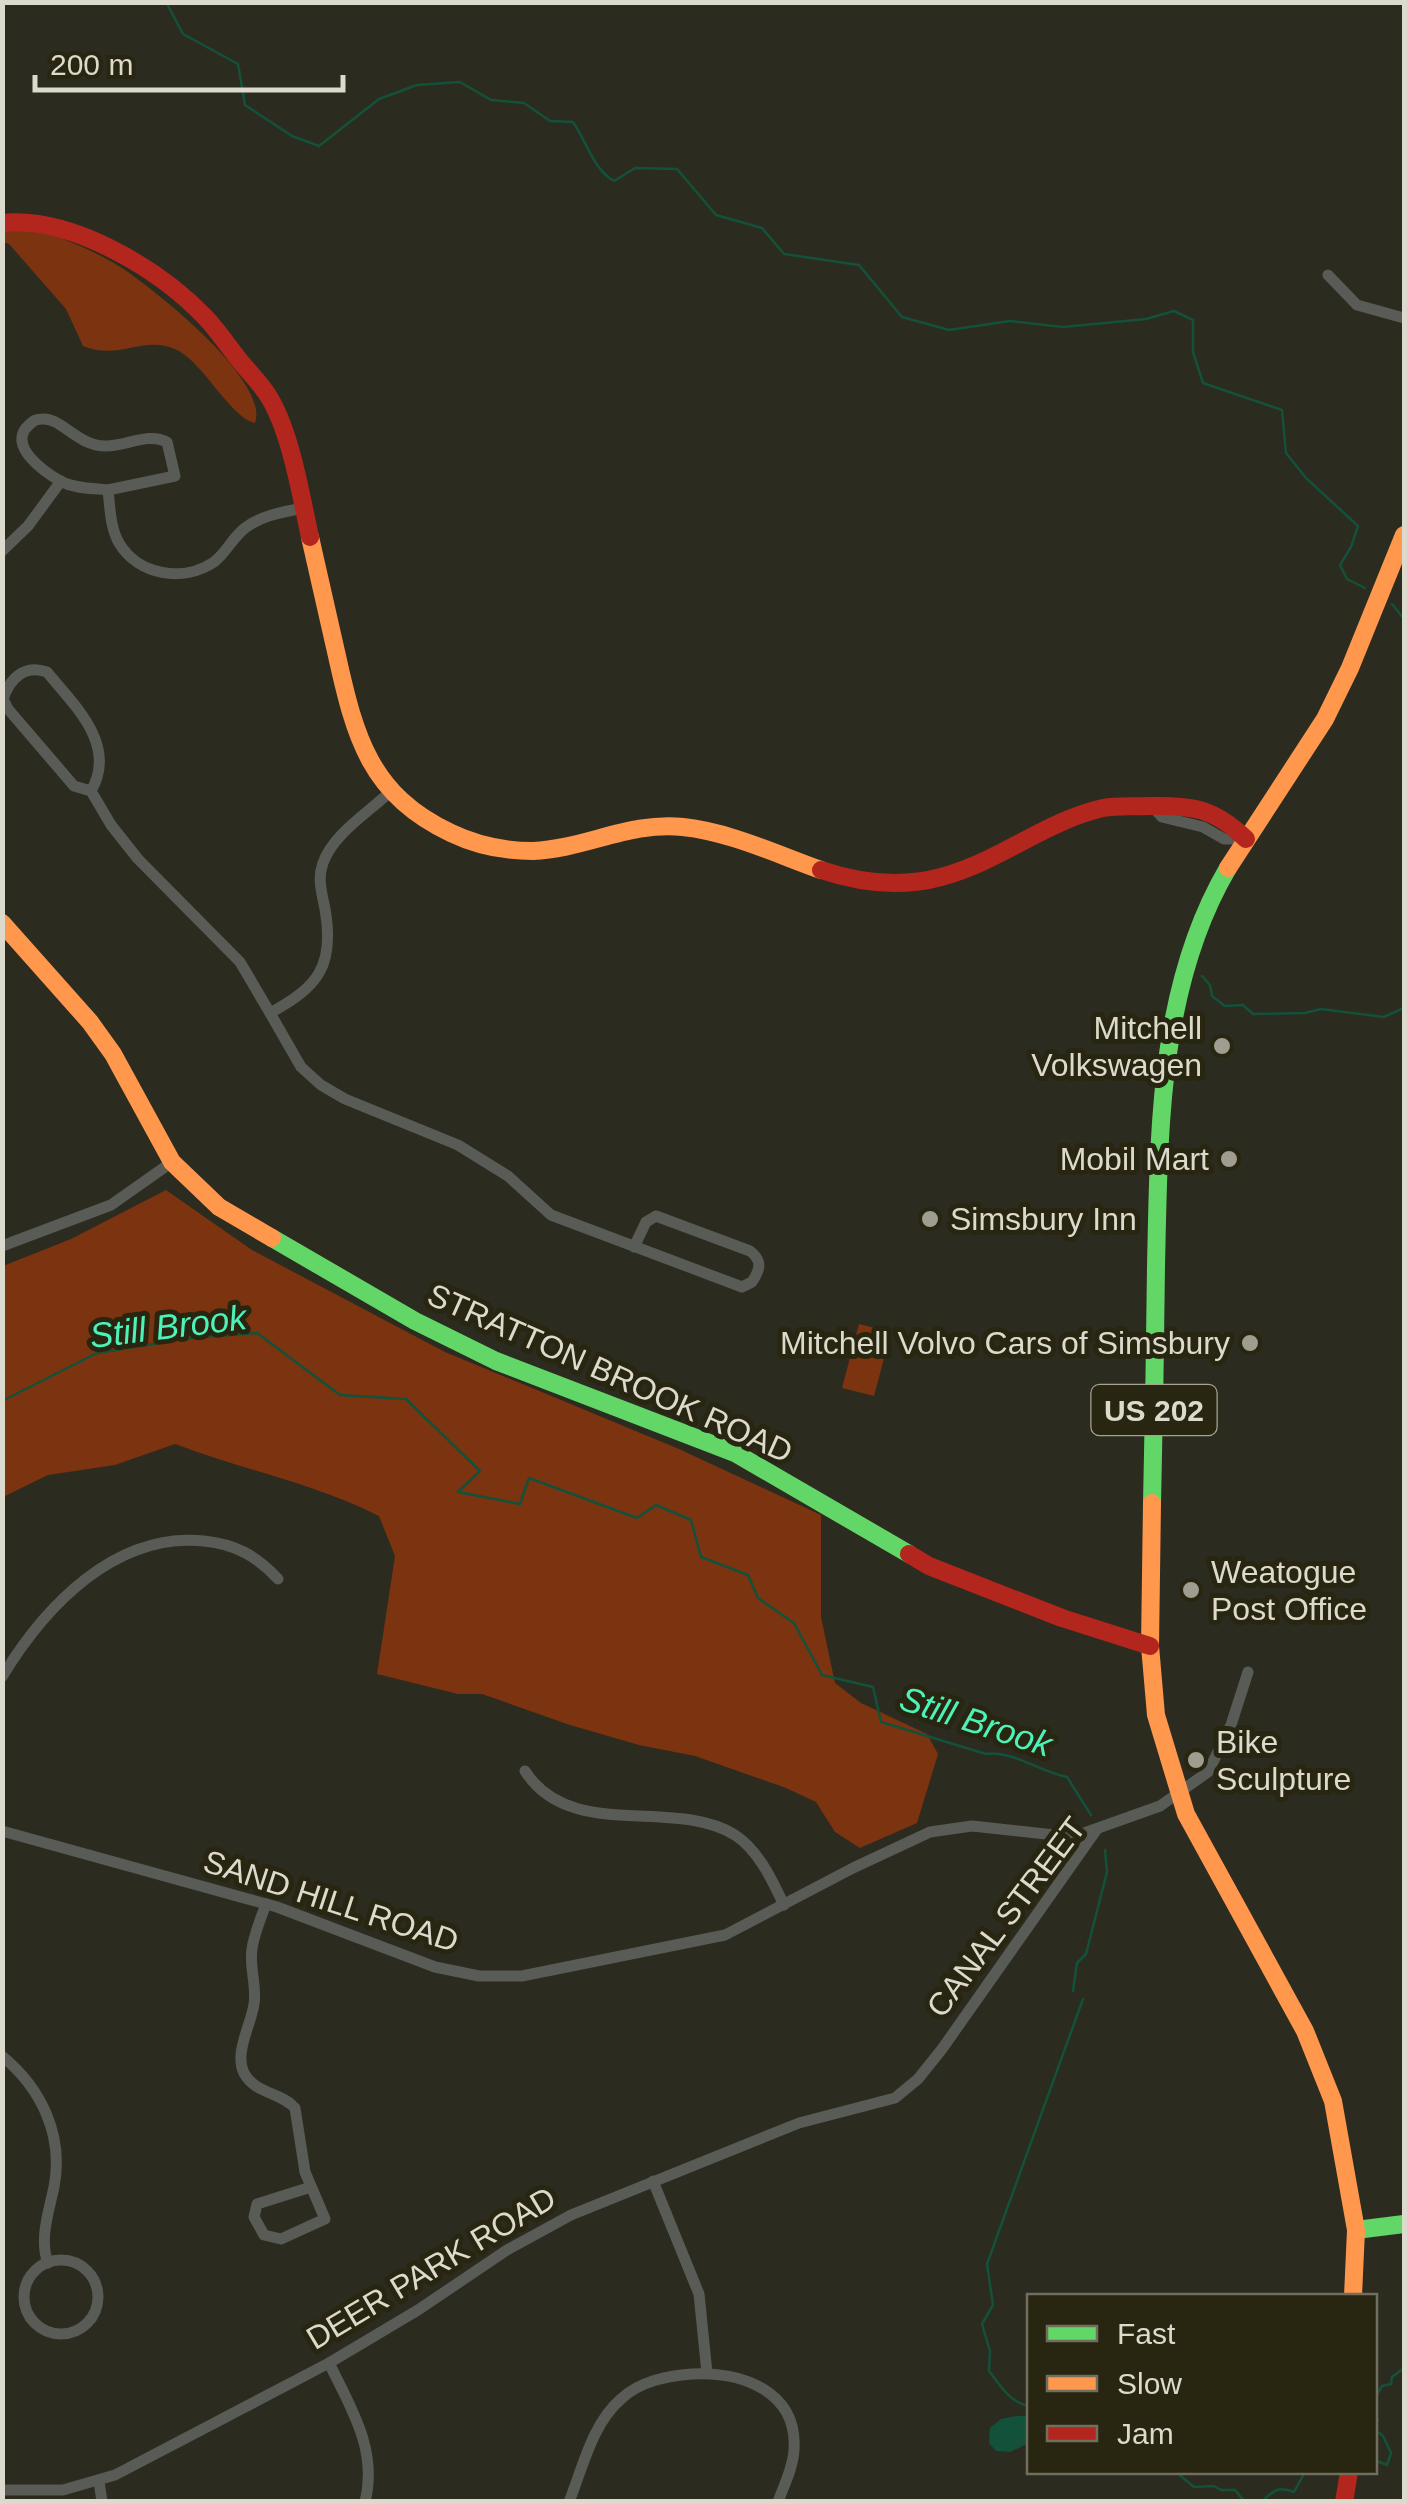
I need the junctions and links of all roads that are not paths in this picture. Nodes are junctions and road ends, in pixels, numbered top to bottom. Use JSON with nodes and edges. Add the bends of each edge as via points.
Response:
{"nodes":[{"id":1,"x":2,"y":223,"type":"edge"},
{"id":2,"x":1328,"y":276,"type":"dead end"},
{"id":3,"x":1404,"y":318,"type":"edge"},
{"id":4,"x":61,"y":481,"type":"junction"},
{"id":5,"x":108,"y":490,"type":"junction"},
{"id":6,"x":304,"y":508,"type":"junction"},
{"id":7,"x":1404,"y":535,"type":"edge"},
{"id":8,"x":2,"y":551,"type":"edge"},
{"id":9,"x":91,"y":791,"type":"junction"},
{"id":10,"x":391,"y":791,"type":"junction"},
{"id":11,"x":1246,"y":839,"type":"junction"},
{"id":12,"x":2,"y":922,"type":"edge"},
{"id":13,"x":270,"y":1014,"type":"junction"},
{"id":14,"x":172,"y":1162,"type":"junction"},
{"id":15,"x":2,"y":1246,"type":"edge"},
{"id":16,"x":634,"y":1247,"type":"junction"},
{"id":17,"x":278,"y":1579,"type":"dead end"},
{"id":18,"x":1150,"y":1646,"type":"junction"},
{"id":19,"x":1248,"y":1672,"type":"dead end"},
{"id":20,"x":2,"y":1676,"type":"edge"},
{"id":21,"x":525,"y":1771,"type":"dead end"},
{"id":22,"x":1180,"y":1795,"type":"junction"},
{"id":23,"x":1098,"y":1829,"type":"junction"},
{"id":24,"x":2,"y":1832,"type":"edge"},
{"id":25,"x":266,"y":1904,"type":"junction"},
{"id":26,"x":784,"y":1905,"type":"junction"},
{"id":27,"x":2,"y":2056,"type":"edge"},
{"id":28,"x":894,"y":2098,"type":"joint"},
{"id":29,"x":653,"y":2181,"type":"junction"},
{"id":30,"x":311,"y":2187,"type":"junction"},
{"id":31,"x":1404,"y":2224,"type":"edge"},
{"id":32,"x":1356,"y":2230,"type":"junction"},
{"id":33,"x":48,"y":2263,"type":"junction"},
{"id":34,"x":1353,"y":2294,"type":"edge"},
{"id":35,"x":329,"y":2363,"type":"junction"},
{"id":36,"x":707,"y":2373,"type":"junction"},
{"id":37,"x":1349,"y":2474,"type":"edge"},
{"id":38,"x":99,"y":2482,"type":"junction"},
{"id":39,"x":2,"y":2490,"type":"edge"},
{"id":40,"x":102,"y":2502,"type":"edge"},
{"id":41,"x":365,"y":2502,"type":"edge"},
{"id":42,"x":569,"y":2502,"type":"edge"},
{"id":43,"x":778,"y":2502,"type":"edge"},
{"id":44,"x":1344,"y":2502,"type":"edge"}],
"edges":[{"from":1,"to":6,"type":"main road","via":[[40,224],[98,244],[146,269],[205,317],[270,398]]},
{"from":2,"to":3,"type":"street","via":[[1357,306]]},
{"from":4,"to":5,"type":"street"},
{"from":4,"to":5,"type":"street","via":[[23,450],[24,428],[36,420],[47,418],[93,446],[168,442],[176,476]]},
{"from":4,"to":8,"type":"street"},
{"from":5,"to":6,"type":"street","via":[[120,545],[161,573],[199,570],[245,528]]},
{"from":6,"to":10,"type":"main road","via":[[352,719]]},
{"from":7,"to":11,"type":"main road","number":"US 202","via":[[1321,726]]},
{"from":9,"to":9,"type":"street","via":[[74,786],[8,709],[6,689],[26,670],[48,672],[93,729],[99,760]]},
{"from":9,"to":13,"type":"street","via":[[153,876],[240,962]]},
{"from":10,"to":11,"type":"main road","via":[[440,830],[488,846],[553,848],[636,829],[683,827],[858,880],[914,883],[964,872],[1084,814],[1126,804],[1198,808],[1230,821]]},
{"from":10,"to":13,"type":"street","via":[[328,852],[320,890],[328,942],[323,966],[303,994]]},
{"from":11,"to":18,"type":"main road","number":"US 202","via":[[1204,919],[1172,1021],[1163,1087]]},
{"from":12,"to":14,"type":"main road","name":"STRATTON BROOK ROAD","via":[[113,1054]]},
{"from":13,"to":16,"type":"street","via":[[301,1067],[320,1084],[458,1145],[508,1176],[551,1215]]},
{"from":14,"to":15,"type":"street","via":[[111,1204]]},
{"from":14,"to":18,"type":"main road","name":"STRATTON BROOK ROAD","via":[[220,1207],[415,1322],[496,1361],[736,1453],[946,1573]]},
{"from":16,"to":16,"type":"street","via":[[742,1287],[760,1265],[750,1251],[656,1216]]},
{"from":17,"to":20,"type":"street","via":[[262,1562],[218,1543],[177,1540],[131,1550],[78,1584]]},
{"from":18,"to":22,"type":"main road","number":"US 202","via":[[1156,1715]]},
{"from":19,"to":22,"type":"street","via":[[1216,1759]]},
{"from":21,"to":26,"type":"street","via":[[537,1790],[572,1805],[703,1822],[734,1835],[754,1853]]},
{"from":22,"to":23,"type":"street","name":"CANAL STREET"},
{"from":22,"to":32,"type":"main road","number":"US 202","via":[[1321,2070],[1341,2132]]},
{"from":23,"to":26,"type":"street","name":"SAND HILL ROAD","via":[[1073,1837],[972,1826],[930,1832]]},
{"from":23,"to":28,"type":"street","name":"CANAL STREET","via":[[942,2050]]},
{"from":24,"to":25,"type":"street","name":"SAND HILL ROAD"},
{"from":25,"to":26,"type":"street","name":"SAND HILL ROAD","via":[[435,1967],[479,1976],[522,1976],[690,1944],[725,1935]]},
{"from":25,"to":30,"type":"street","via":[[251,1952],[256,1988],[242,2065],[257,2088],[295,2108]]},
{"from":27,"to":33,"type":"street","via":[[31,2082],[54,2138],[55,2182],[44,2242]]},
{"from":28,"to":29,"type":"street","name":"DEER PARK ROAD","via":[[816,2117]]},
{"from":29,"to":35,"type":"street","name":"DEER PARK ROAD","via":[[507,2250]]},
{"from":29,"to":36,"type":"street","via":[[699,2294]]},
{"from":30,"to":30,"type":"street","via":[[325,2220],[281,2239],[264,2235],[254,2217],[257,2204]]},
{"from":31,"to":32,"type":"main road"},
{"from":32,"to":34,"type":"main road","number":"US 202"},
{"from":33,"to":33,"type":"street","via":[[77,2264],[96,2287],[92,2316],[76,2331],[42,2329],[27,2312],[30,2278]]},
{"from":35,"to":38,"type":"street","name":"DEER PARK ROAD"},
{"from":35,"to":41,"type":"street","via":[[366,2445],[371,2478]]},
{"from":36,"to":42,"type":"street","via":[[652,2380],[622,2397],[598,2428]]},
{"from":36,"to":43,"type":"street","via":[[746,2378],[784,2407],[794,2454]]},
{"from":37,"to":44,"type":"main road"},
{"from":38,"to":39,"type":"street","name":"DEER PARK ROAD","via":[[48,2492]]},
{"from":38,"to":40,"type":"street"}]}
